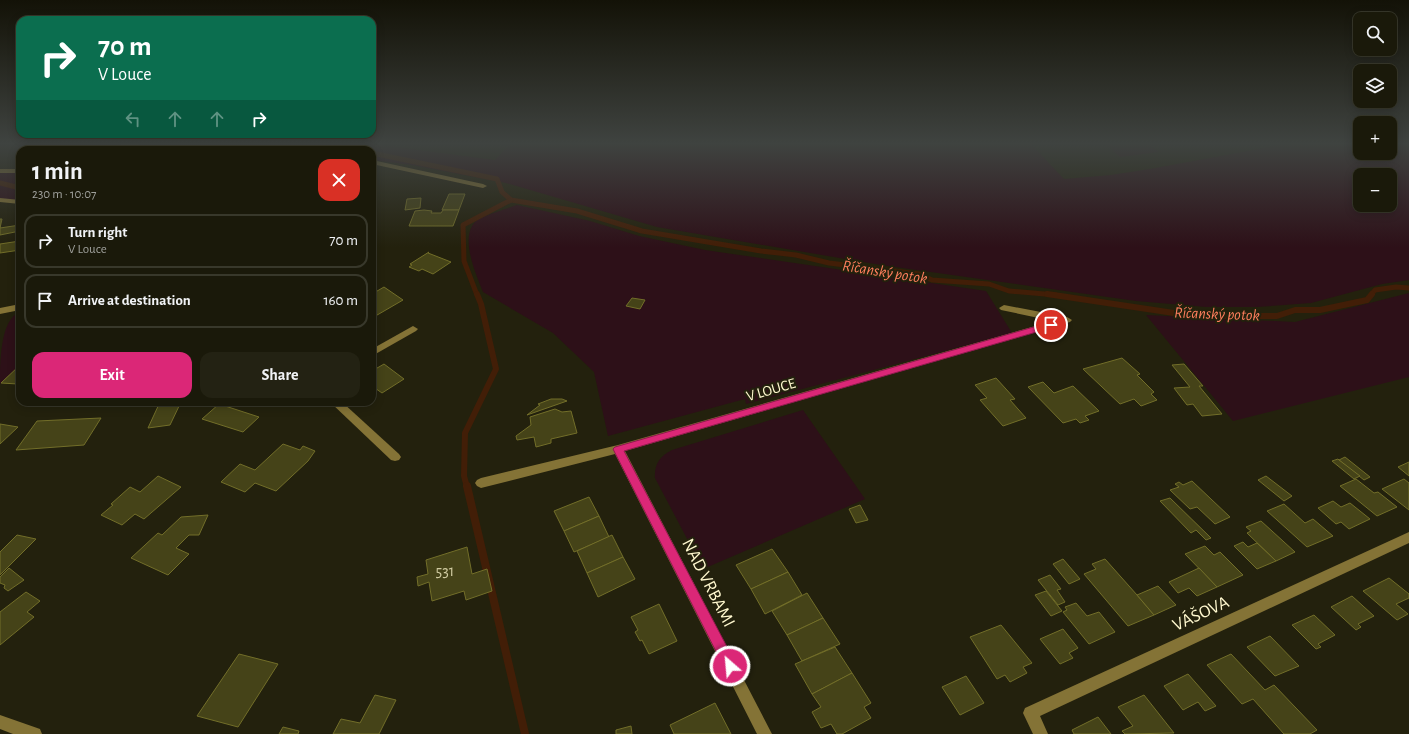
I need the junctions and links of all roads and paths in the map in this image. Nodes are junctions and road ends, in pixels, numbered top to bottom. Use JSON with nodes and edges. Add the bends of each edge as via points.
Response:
{"nodes":[{"id":1,"x":447,"y":178,"type":"edge"},
{"id":2,"x":483,"y":186,"type":"dead end"},
{"id":3,"x":0,"y":200,"type":"edge"},
{"id":4,"x":16,"y":202,"type":"edge"},
{"id":5,"x":16,"y":308,"type":"edge"},
{"id":6,"x":1004,"y":308,"type":"dead end"},
{"id":7,"x":0,"y":311,"type":"edge"},
{"id":8,"x":413,"y":329,"type":"dead end"},
{"id":9,"x":376,"y":351,"type":"edge"},
{"id":10,"x":339,"y":406,"type":"edge"},
{"id":11,"x":618,"y":449,"type":"junction"},
{"id":12,"x":395,"y":457,"type":"dead end"},
{"id":13,"x":481,"y":483,"type":"dead end"},
{"id":14,"x":1409,"y":537,"type":"edge"},
{"id":15,"x":0,"y":722,"type":"edge"},
{"id":16,"x":36,"y":734,"type":"edge"},
{"id":17,"x":765,"y":734,"type":"edge"},
{"id":18,"x":1041,"y":734,"type":"edge"}],
"edges":[{"from":1,"to":2,"type":"street"},
{"from":3,"to":4,"type":"street"},
{"from":5,"to":7,"type":"street"},
{"from":6,"to":11,"type":"street","name":"V LOUCE","via":[[1067,320]]},
{"from":8,"to":9,"type":"street"},
{"from":10,"to":12,"type":"street"},
{"from":11,"to":13,"type":"street","name":"V LOUCE"},
{"from":11,"to":17,"type":"street","name":"NAD VRBAMI"},
{"from":14,"to":18,"type":"street","name":"VÁŠOVA","via":[[1030,714]]},
{"from":15,"to":16,"type":"street"}]}
